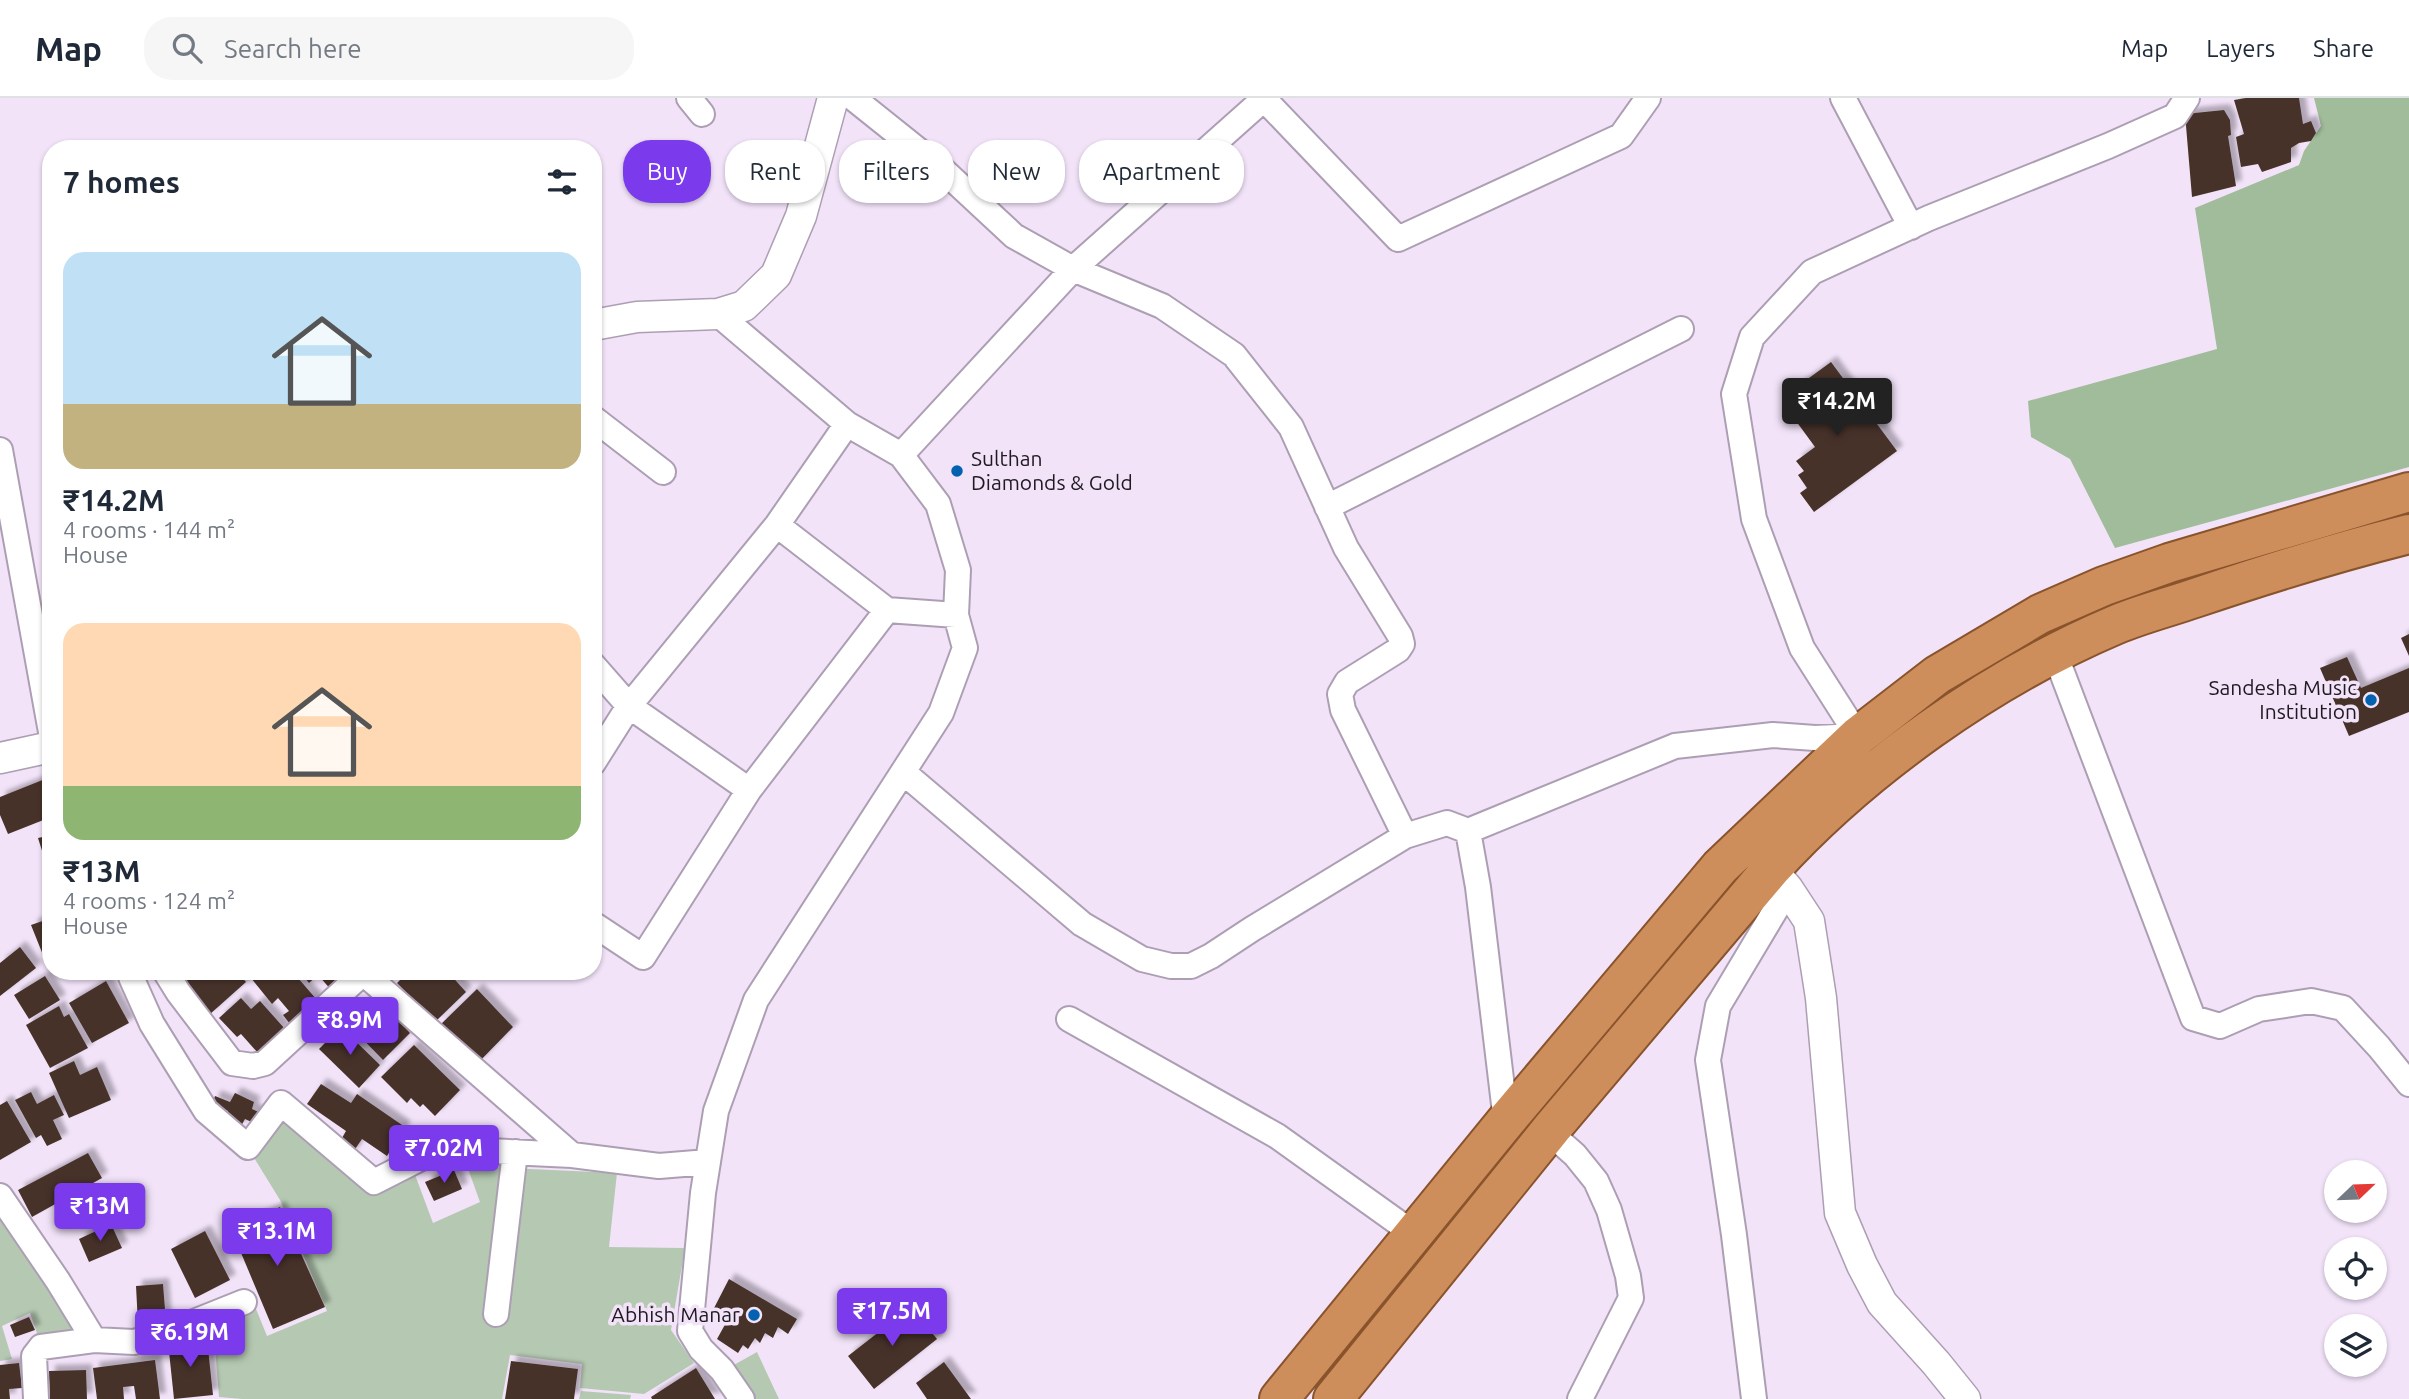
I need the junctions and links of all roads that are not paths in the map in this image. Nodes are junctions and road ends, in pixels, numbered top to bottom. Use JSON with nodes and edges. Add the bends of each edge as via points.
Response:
{"nodes":[{"id":1,"x":833,"y":98,"type":"edge"},
{"id":2,"x":853,"y":98,"type":"edge"},
{"id":3,"x":1648,"y":98,"type":"edge"},
{"id":4,"x":1843,"y":98,"type":"edge"},
{"id":5,"x":2187,"y":98,"type":"edge"},
{"id":6,"x":1265,"y":99,"type":"edge"},
{"id":7,"x":1911,"y":227,"type":"junction"},
{"id":8,"x":1073,"y":269,"type":"junction"},
{"id":9,"x":718,"y":314,"type":"junction"},
{"id":10,"x":602,"y":323,"type":"edge"},
{"id":11,"x":1681,"y":329,"type":"dead end"},
{"id":12,"x":847,"y":424,"type":"junction"},
{"id":13,"x":602,"y":425,"type":"edge"},
{"id":14,"x":0,"y":450,"type":"edge"},
{"id":15,"x":901,"y":455,"type":"junction"},
{"id":16,"x":663,"y":472,"type":"dead end"},
{"id":17,"x":2409,"y":492,"type":"edge"},
{"id":18,"x":1327,"y":507,"type":"junction"},
{"id":19,"x":777,"y":525,"type":"junction"},
{"id":20,"x":2409,"y":534,"type":"edge"},
{"id":21,"x":887,"y":610,"type":"junction"},
{"id":22,"x":956,"y":615,"type":"junction"},
{"id":23,"x":2055,"y":654,"type":"junction"},
{"id":24,"x":602,"y":674,"type":"edge"},
{"id":25,"x":42,"y":682,"type":"edge"},
{"id":26,"x":629,"y":706,"type":"junction"},
{"id":27,"x":1858,"y":736,"type":"junction"},
{"id":28,"x":42,"y":749,"type":"edge"},
{"id":29,"x":602,"y":749,"type":"edge"},
{"id":30,"x":0,"y":758,"type":"edge"},
{"id":31,"x":903,"y":772,"type":"junction"},
{"id":32,"x":749,"y":790,"type":"junction"},
{"id":33,"x":1468,"y":831,"type":"junction"},
{"id":34,"x":1405,"y":836,"type":"junction"},
{"id":35,"x":1779,"y":879,"type":"junction"},
{"id":36,"x":602,"y":930,"type":"edge"},
{"id":37,"x":132,"y":980,"type":"edge"},
{"id":38,"x":171,"y":980,"type":"edge"},
{"id":39,"x":353,"y":980,"type":"edge"},
{"id":40,"x":371,"y":980,"type":"edge"},
{"id":41,"x":1069,"y":1019,"type":"dead end"},
{"id":42,"x":2409,"y":1084,"type":"edge"},
{"id":43,"x":1506,"y":1121,"type":"junction"},
{"id":44,"x":1549,"y":1132,"type":"junction"},
{"id":45,"x":515,"y":1152,"type":"junction"},
{"id":46,"x":572,"y":1155,"type":"junction"},
{"id":47,"x":708,"y":1162,"type":"junction"},
{"id":48,"x":0,"y":1196,"type":"edge"},
{"id":49,"x":1414,"y":1234,"type":"junction"},
{"id":50,"x":244,"y":1301,"type":"dead end"},
{"id":51,"x":496,"y":1314,"type":"dead end"},
{"id":52,"x":94,"y":1340,"type":"junction"},
{"id":53,"x":36,"y":1399,"type":"edge"},
{"id":54,"x":742,"y":1399,"type":"edge"},
{"id":55,"x":1279,"y":1399,"type":"edge"},
{"id":56,"x":1333,"y":1399,"type":"edge"},
{"id":57,"x":1580,"y":1399,"type":"edge"},
{"id":58,"x":1754,"y":1399,"type":"edge"},
{"id":59,"x":1965,"y":1399,"type":"edge"}],
"edges":[{"from":1,"to":9,"type":"street","via":[[801,216],[776,275],[744,306]]},
{"from":2,"to":8,"type":"street","via":[[943,170],[1014,236]]},
{"from":3,"to":6,"type":"street","via":[[1621,136],[1398,239]]},
{"from":4,"to":7,"type":"street"},
{"from":5,"to":7,"type":"street","via":[[2175,116]]},
{"from":6,"to":8,"type":"street"},
{"from":7,"to":27,"type":"street","via":[[1812,272],[1752,337],[1734,394],[1754,519],[1802,648]]},
{"from":8,"to":15,"type":"street"},
{"from":8,"to":18,"type":"street","via":[[1162,306],[1234,355],[1291,427]]},
{"from":9,"to":10,"type":"street","via":[[637,317]]},
{"from":9,"to":12,"type":"street"},
{"from":11,"to":18,"type":"street"},
{"from":12,"to":15,"type":"street"},
{"from":12,"to":19,"type":"street"},
{"from":13,"to":16,"type":"street"},
{"from":14,"to":25,"type":"street"},
{"from":15,"to":22,"type":"street","via":[[938,504],[958,570]]},
{"from":17,"to":27,"type":"highway","via":[[2105,586],[2051,610],[1937,675]]},
{"from":18,"to":34,"type":"street","via":[[1402,644],[1347,682],[1340,694],[1343,710]]},
{"from":19,"to":21,"type":"street"},
{"from":19,"to":26,"type":"street"},
{"from":20,"to":23,"type":"highway","via":[[2154,612]]},
{"from":21,"to":22,"type":"street"},
{"from":21,"to":32,"type":"street"},
{"from":22,"to":31,"type":"street","via":[[965,648],[941,713]]},
{"from":23,"to":35,"type":"highway","via":[[1921,736],[1858,785],[1791,847]]},
{"from":23,"to":42,"type":"street","via":[[2193,1018],[2220,1026],[2259,1009],[2311,1001],[2343,1008]]},
{"from":24,"to":26,"type":"street"},
{"from":26,"to":29,"type":"street"},
{"from":26,"to":32,"type":"street"},
{"from":27,"to":33,"type":"street","via":[[1773,735],[1675,746]]},
{"from":27,"to":43,"type":"highway","via":[[1720,867]]},
{"from":28,"to":30,"type":"street"},
{"from":31,"to":34,"type":"street","via":[[1082,924],[1142,959],[1171,966],[1191,966],[1211,956]]},
{"from":31,"to":47,"type":"street","via":[[757,1000],[716,1111]]},
{"from":32,"to":36,"type":"street","via":[[643,957]]},
{"from":33,"to":34,"type":"street","via":[[1447,824]]},
{"from":33,"to":43,"type":"street"},
{"from":35,"to":44,"type":"highway"},
{"from":35,"to":58,"type":"street","via":[[1718,1006],[1708,1060]]},
{"from":35,"to":59,"type":"street","via":[[1809,921],[1821,998],[1839,1213],[1882,1303]]},
{"from":37,"to":45,"type":"street","via":[[152,1024],[206,1111],[248,1147],[281,1103],[374,1182],[422,1157],[469,1150]]},
{"from":38,"to":39,"type":"street","via":[[232,1063],[253,1066],[265,1063]]},
{"from":40,"to":46,"type":"street"},
{"from":41,"to":49,"type":"street","via":[[1277,1136]]},
{"from":43,"to":49,"type":"highway"},
{"from":44,"to":56,"type":"highway"},
{"from":44,"to":57,"type":"street","via":[[1596,1181],[1609,1210],[1631,1298]]},
{"from":45,"to":46,"type":"street"},
{"from":45,"to":51,"type":"street"},
{"from":46,"to":47,"type":"street","via":[[659,1166]]},
{"from":47,"to":54,"type":"street","via":[[690,1331]]},
{"from":48,"to":52,"type":"street"},
{"from":49,"to":55,"type":"highway"},
{"from":50,"to":52,"type":"street","via":[[134,1342]]},
{"from":52,"to":53,"type":"street","via":[[41,1347],[34,1356]]}]}
